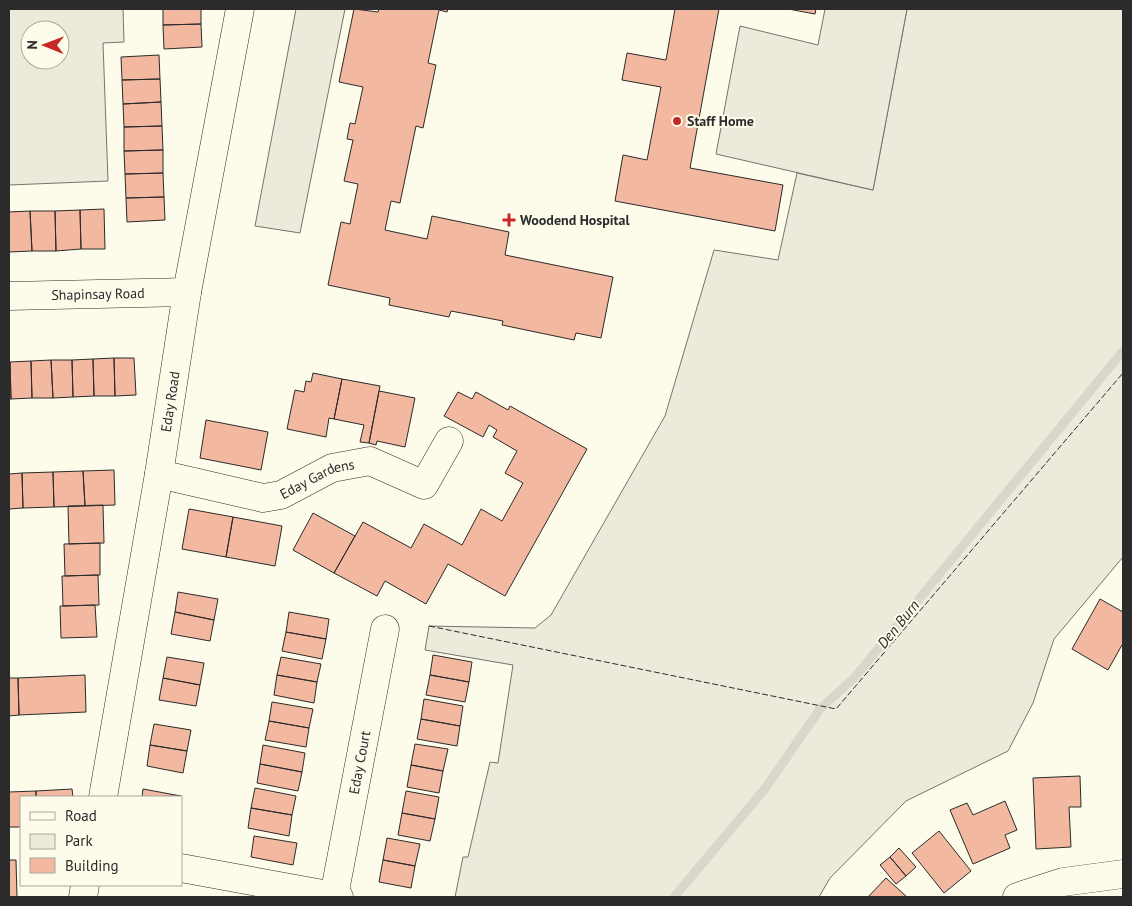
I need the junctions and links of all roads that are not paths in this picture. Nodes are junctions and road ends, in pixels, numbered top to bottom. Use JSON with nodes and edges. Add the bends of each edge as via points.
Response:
{"nodes":[{"id":1,"x":240,"y":9,"type":"edge"},
{"id":2,"x":187,"y":292,"type":"junction"},
{"id":3,"x":9,"y":296,"type":"edge"},
{"id":4,"x":449,"y":441,"type":"dead end"},
{"id":5,"x":159,"y":474,"type":"junction"},
{"id":6,"x":385,"y":629,"type":"dead end"},
{"id":7,"x":104,"y":796,"type":"edge"},
{"id":8,"x":182,"y":868,"type":"edge"},
{"id":9,"x":1123,"y":874,"type":"edge"},
{"id":10,"x":337,"y":897,"type":"edge"},
{"id":11,"x":1017,"y":897,"type":"edge"}],
"edges":[{"from":1,"to":2,"type":"street","name":"Eday Road"},
{"from":2,"to":3,"type":"street","name":"Shapinsay Road"},
{"from":2,"to":5,"type":"street","name":"Eday Road"},
{"from":4,"to":5,"type":"street","name":"Eday Gardens","via":[[424,485],[370,461],[332,468],[281,495],[263,498]]},
{"from":5,"to":7,"type":"street","name":"Eday Road"},
{"from":6,"to":10,"type":"street","name":"Eday Court"},
{"from":8,"to":10,"type":"street","name":"Eday Court"},
{"from":9,"to":11,"type":"street","via":[[1063,882]]}]}
